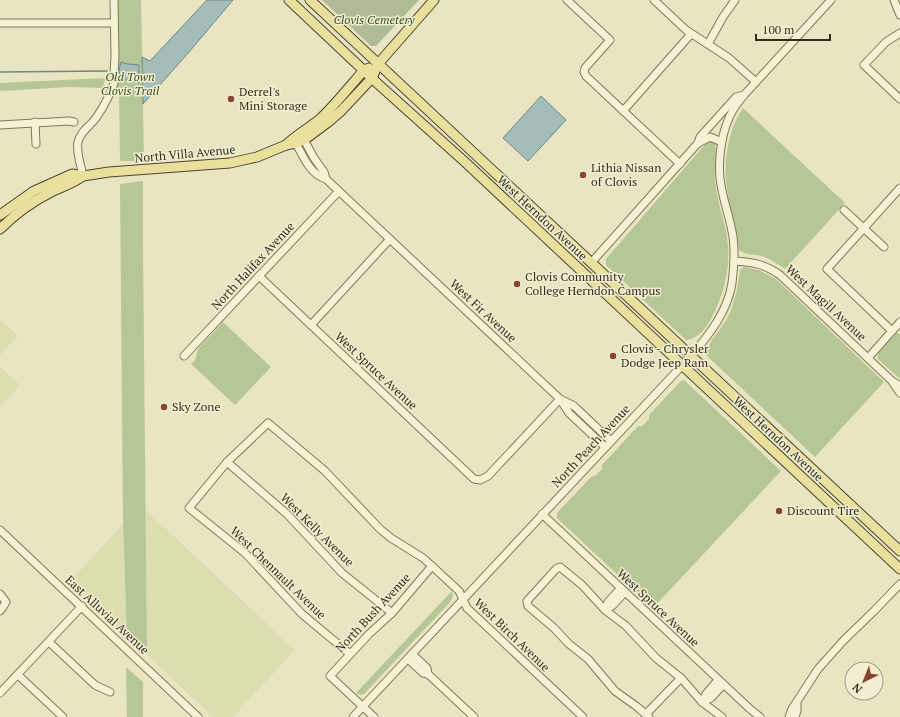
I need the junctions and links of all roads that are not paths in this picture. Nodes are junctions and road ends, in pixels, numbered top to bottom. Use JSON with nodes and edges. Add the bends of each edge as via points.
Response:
{"nodes":[{"id":1,"x":114,"y":0,"type":"edge"},
{"id":2,"x":289,"y":0,"type":"edge"},
{"id":3,"x":310,"y":0,"type":"edge"},
{"id":4,"x":434,"y":0,"type":"edge"},
{"id":5,"x":567,"y":0,"type":"edge"},
{"id":6,"x":654,"y":0,"type":"edge"},
{"id":7,"x":736,"y":0,"type":"edge"},
{"id":8,"x":831,"y":0,"type":"edge"},
{"id":9,"x":894,"y":0,"type":"edge"},
{"id":10,"x":900,"y":15,"type":"edge"},
{"id":11,"x":0,"y":23,"type":"edge"},
{"id":12,"x":114,"y":23,"type":"junction"},
{"id":13,"x":900,"y":33,"type":"edge"},
{"id":14,"x":691,"y":34,"type":"junction"},
{"id":15,"x":708,"y":44,"type":"junction"},
{"id":16,"x":378,"y":64,"type":"junction"},
{"id":17,"x":364,"y":70,"type":"junction"},
{"id":18,"x":372,"y":78,"type":"junction"},
{"id":19,"x":756,"y":82,"type":"junction"},
{"id":20,"x":744,"y":95,"type":"junction"},
{"id":21,"x":900,"y":98,"type":"edge"},
{"id":22,"x":623,"y":111,"type":"junction"},
{"id":23,"x":36,"y":122,"type":"junction"},
{"id":24,"x":74,"y":122,"type":"dead end"},
{"id":25,"x":0,"y":125,"type":"edge"},
{"id":26,"x":299,"y":139,"type":"junction"},
{"id":27,"x":722,"y":142,"type":"junction"},
{"id":28,"x":698,"y":143,"type":"junction"},
{"id":29,"x":36,"y":144,"type":"dead end"},
{"id":30,"x":680,"y":164,"type":"junction"},
{"id":31,"x":83,"y":176,"type":"junction"},
{"id":32,"x":900,"y":188,"type":"edge"},
{"id":33,"x":339,"y":191,"type":"junction"},
{"id":34,"x":500,"y":195,"type":"junction"},
{"id":35,"x":844,"y":210,"type":"dead end"},
{"id":36,"x":0,"y":215,"type":"edge"},
{"id":37,"x":864,"y":228,"type":"junction"},
{"id":38,"x":0,"y":229,"type":"edge"},
{"id":39,"x":390,"y":240,"type":"junction"},
{"id":40,"x":884,"y":247,"type":"dead end"},
{"id":41,"x":734,"y":261,"type":"junction"},
{"id":42,"x":591,"y":263,"type":"junction"},
{"id":43,"x":259,"y":276,"type":"junction"},
{"id":44,"x":900,"y":322,"type":"edge"},
{"id":45,"x":311,"y":325,"type":"junction"},
{"id":46,"x":892,"y":331,"type":"junction"},
{"id":47,"x":184,"y":356,"type":"dead end"},
{"id":48,"x":691,"y":356,"type":"junction"},
{"id":49,"x":868,"y":358,"type":"junction"},
{"id":50,"x":682,"y":366,"type":"junction"},
{"id":51,"x":892,"y":381,"type":"junction"},
{"id":52,"x":900,"y":386,"type":"edge"},
{"id":53,"x":900,"y":393,"type":"edge"},
{"id":54,"x":560,"y":399,"type":"junction"},
{"id":55,"x":612,"y":441,"type":"junction"},
{"id":56,"x":605,"y":447,"type":"junction"},
{"id":57,"x":227,"y":462,"type":"junction"},
{"id":58,"x":542,"y":514,"type":"junction"},
{"id":59,"x":0,"y":530,"type":"edge"},
{"id":60,"x":900,"y":551,"type":"edge"},
{"id":61,"x":432,"y":566,"type":"junction"},
{"id":62,"x":900,"y":569,"type":"edge"},
{"id":63,"x":900,"y":584,"type":"edge"},
{"id":64,"x":623,"y":590,"type":"junction"},
{"id":65,"x":0,"y":594,"type":"edge"},
{"id":66,"x":463,"y":600,"type":"junction"},
{"id":67,"x":82,"y":606,"type":"junction"},
{"id":68,"x":605,"y":610,"type":"junction"},
{"id":69,"x":0,"y":611,"type":"edge"},
{"id":70,"x":392,"y":613,"type":"junction"},
{"id":71,"x":49,"y":642,"type":"junction"},
{"id":72,"x":350,"y":654,"type":"junction"},
{"id":73,"x":410,"y":656,"type":"junction"},
{"id":74,"x":18,"y":675,"type":"junction"},
{"id":75,"x":680,"y":678,"type":"junction"},
{"id":76,"x":721,"y":682,"type":"junction"},
{"id":77,"x":110,"y":692,"type":"dead end"},
{"id":78,"x":0,"y":694,"type":"edge"},
{"id":79,"x":702,"y":702,"type":"junction"},
{"id":80,"x":797,"y":702,"type":"junction"},
{"id":81,"x":363,"y":706,"type":"junction"},
{"id":82,"x":647,"y":716,"type":"edge"},
{"id":83,"x":63,"y":717,"type":"edge"},
{"id":84,"x":198,"y":717,"type":"edge"},
{"id":85,"x":353,"y":717,"type":"edge"},
{"id":86,"x":374,"y":717,"type":"edge"},
{"id":87,"x":474,"y":717,"type":"edge"},
{"id":88,"x":583,"y":717,"type":"edge"},
{"id":89,"x":722,"y":717,"type":"edge"},
{"id":90,"x":760,"y":717,"type":"edge"},
{"id":91,"x":789,"y":717,"type":"edge"},
{"id":92,"x":795,"y":717,"type":"edge"}],
"edges":[{"from":1,"to":12,"type":"street"},
{"from":2,"to":17,"type":"main road","name":"West Herndon Avenue"},
{"from":3,"to":16,"type":"main road","name":"West Herndon Avenue"},
{"from":4,"to":16,"type":"main road","name":"North Villa Avenue"},
{"from":5,"to":22,"type":"street","via":[[610,40],[584,72]]},
{"from":6,"to":14,"type":"street"},
{"from":7,"to":15,"type":"street"},
{"from":8,"to":19,"type":"street","name":"North Peach Avenue"},
{"from":9,"to":10,"type":"street"},
{"from":11,"to":12,"type":"street"},
{"from":12,"to":31,"type":"street","via":[[116,76],[106,101],[80,138],[78,148]]},
{"from":13,"to":21,"type":"street","via":[[886,42],[864,65]]},
{"from":14,"to":15,"type":"street"},
{"from":14,"to":22,"type":"street"},
{"from":15,"to":19,"type":"street","via":[[729,58]]},
{"from":16,"to":17,"type":"main road","name":"North Villa Avenue"},
{"from":16,"to":18,"type":"main road","name":"North Villa Avenue"},
{"from":16,"to":42,"type":"main road","name":"West Herndon Avenue"},
{"from":17,"to":18,"type":"main road","name":"West Herndon Avenue"},
{"from":17,"to":26,"type":"main road","name":"North Villa Avenue"},
{"from":18,"to":26,"type":"main road","name":"North Villa Avenue","via":[[327,123]]},
{"from":18,"to":34,"type":"main road","name":"West Herndon Avenue"},
{"from":19,"to":20,"type":"street","name":"North Peach Avenue"},
{"from":20,"to":27,"type":"street","name":"North Peach Avenue","via":[[733,110]]},
{"from":20,"to":28,"type":"street","name":"North Peach Avenue","via":[[736,96],[700,137]]},
{"from":22,"to":30,"type":"street"},
{"from":23,"to":24,"type":"street"},
{"from":23,"to":25,"type":"street"},
{"from":23,"to":29,"type":"street"},
{"from":26,"to":31,"type":"main road","name":"North Villa Avenue","via":[[257,157],[230,163]]},
{"from":26,"to":33,"type":"street","name":"West Fir Avenue","via":[[312,171]]},
{"from":27,"to":28,"type":"street","via":[[710,137]]},
{"from":27,"to":41,"type":"street","name":"North Peach Avenue","via":[[720,178],[733,238]]},
{"from":28,"to":30,"type":"street","name":"North Peach Avenue"},
{"from":30,"to":42,"type":"street","name":"North Peach Avenue"},
{"from":31,"to":36,"type":"main road","name":"North Villa Avenue","via":[[72,174],[34,191]]},
{"from":31,"to":38,"type":"main road","via":[[76,182],[36,200]]},
{"from":32,"to":37,"type":"street"},
{"from":33,"to":39,"type":"street","name":"West Fir Avenue"},
{"from":33,"to":43,"type":"street","name":"North Halifax Avenue"},
{"from":34,"to":42,"type":"main road","via":[[531,216],[582,264]]},
{"from":34,"to":50,"type":"main road","name":"West Herndon Avenue"},
{"from":35,"to":37,"type":"street"},
{"from":37,"to":40,"type":"street"},
{"from":37,"to":46,"type":"street","via":[[827,269]]},
{"from":39,"to":45,"type":"street"},
{"from":39,"to":54,"type":"street","name":"West Fir Avenue"},
{"from":41,"to":48,"type":"street","name":"North Peach Avenue","via":[[732,284],[724,306],[710,332]]},
{"from":41,"to":49,"type":"street","name":"West Magill Avenue","via":[[759,263],[774,270]]},
{"from":42,"to":48,"type":"main road","name":"West Herndon Avenue"},
{"from":43,"to":45,"type":"street","name":"West Spruce Avenue"},
{"from":43,"to":47,"type":"street","name":"North Halifax Avenue"},
{"from":44,"to":46,"type":"street"},
{"from":45,"to":54,"type":"street","name":"West Spruce Avenue","via":[[473,478],[480,480],[490,474]]},
{"from":46,"to":49,"type":"street"},
{"from":48,"to":50,"type":"street","name":"North Peach Avenue"},
{"from":48,"to":60,"type":"main road","name":"West Herndon Avenue"},
{"from":49,"to":51,"type":"street","name":"West Magill Avenue"},
{"from":50,"to":55,"type":"street","name":"North Peach Avenue"},
{"from":50,"to":62,"type":"main road","name":"West Herndon Avenue"},
{"from":51,"to":52,"type":"street","name":"West Magill Avenue"},
{"from":51,"to":53,"type":"street","name":"West Magill Avenue"},
{"from":54,"to":55,"type":"street","name":"West Fir Avenue","via":[[574,406]]},
{"from":54,"to":56,"type":"street","name":"West Fir Avenue","via":[[569,413]]},
{"from":55,"to":56,"type":"street","name":"North Peach Avenue"},
{"from":56,"to":58,"type":"street","name":"North Peach Avenue"},
{"from":57,"to":61,"type":"street","name":"West Birch Avenue","via":[[268,423],[324,471],[380,529]]},
{"from":57,"to":70,"type":"street","name":"West Kelly Avenue","via":[[287,514],[342,573]]},
{"from":57,"to":72,"type":"street","name":"West Chennault Avenue","via":[[189,508],[245,553],[302,614]]},
{"from":58,"to":64,"type":"street","name":"West Spruce Avenue"},
{"from":58,"to":66,"type":"street","name":"North Peach Avenue"},
{"from":59,"to":67,"type":"street","name":"East Alluvial Avenue"},
{"from":61,"to":66,"type":"street","name":"West Birch Avenue","via":[[459,591]]},
{"from":61,"to":70,"type":"street","name":"North Bush Avenue"},
{"from":63,"to":80,"type":"street","via":[[818,669]]},
{"from":64,"to":68,"type":"street","via":[[608,602]]},
{"from":64,"to":76,"type":"street","name":"West Spruce Avenue"},
{"from":65,"to":69,"type":"street","via":[[6,602]]},
{"from":66,"to":73,"type":"street","name":"North Peach Avenue"},
{"from":66,"to":88,"type":"street","name":"West Birch Avenue","via":[[467,608]]},
{"from":67,"to":71,"type":"street"},
{"from":67,"to":84,"type":"street","name":"East Alluvial Avenue"},
{"from":68,"to":75,"type":"street","via":[[626,626],[656,658]]},
{"from":68,"to":82,"type":"street","via":[[582,585],[560,567],[527,601],[528,606],[588,659],[615,691]]},
{"from":70,"to":72,"type":"street","name":"North Bush Avenue"},
{"from":71,"to":74,"type":"street"},
{"from":71,"to":77,"type":"street","via":[[95,685]]},
{"from":72,"to":81,"type":"street","name":"North Bush Avenue","via":[[330,676]]},
{"from":73,"to":81,"type":"street","name":"North Peach Avenue"},
{"from":73,"to":87,"type":"street","via":[[427,668],[428,674]]},
{"from":74,"to":78,"type":"street"},
{"from":74,"to":83,"type":"street"},
{"from":75,"to":79,"type":"street"},
{"from":75,"to":82,"type":"street"},
{"from":76,"to":79,"type":"street","via":[[706,694]]},
{"from":76,"to":90,"type":"street","name":"West Spruce Avenue"},
{"from":79,"to":89,"type":"street"},
{"from":80,"to":91,"type":"street"},
{"from":80,"to":92,"type":"street"},
{"from":81,"to":85,"type":"street","name":"North Peach Avenue"},
{"from":81,"to":86,"type":"street"}]}
